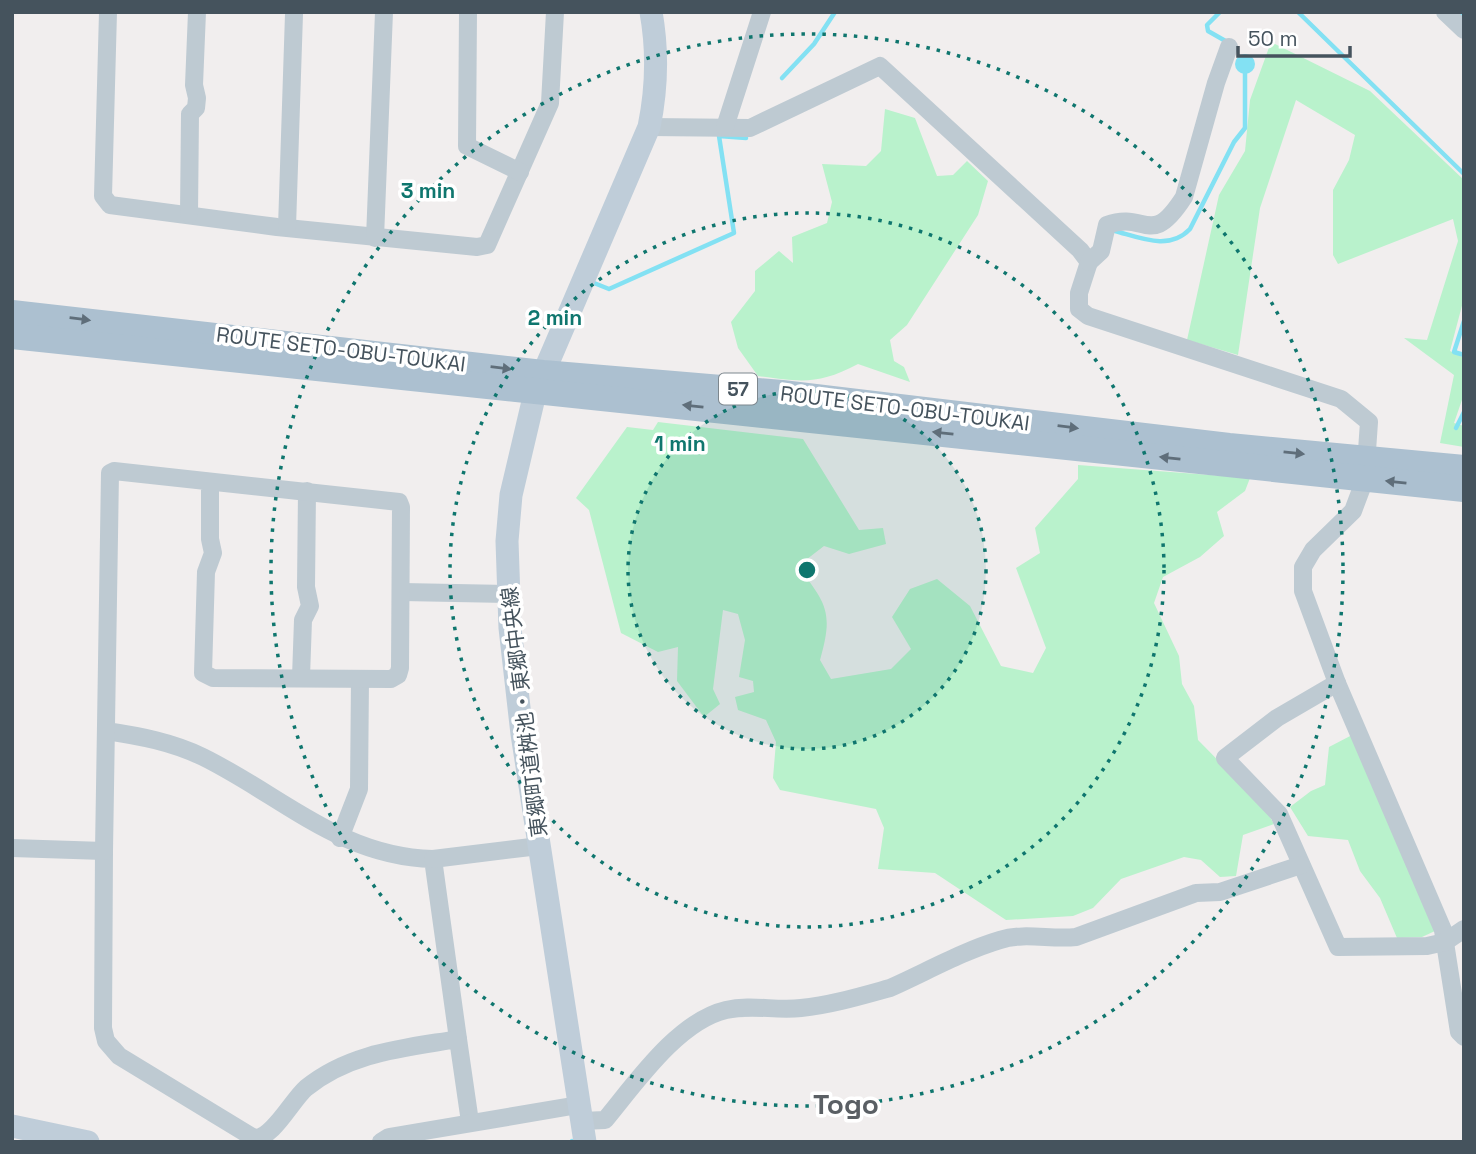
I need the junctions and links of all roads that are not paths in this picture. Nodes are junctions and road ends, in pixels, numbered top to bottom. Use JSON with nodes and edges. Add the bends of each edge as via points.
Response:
{"nodes":[{"id":1,"x":108,"y":12,"type":"edge"},
{"id":2,"x":197,"y":12,"type":"edge"},
{"id":3,"x":384,"y":12,"type":"edge"},
{"id":4,"x":468,"y":12,"type":"edge"},
{"id":5,"x":555,"y":12,"type":"edge"},
{"id":6,"x":651,"y":12,"type":"edge"},
{"id":7,"x":762,"y":12,"type":"edge"},
{"id":8,"x":1445,"y":12,"type":"edge"},
{"id":9,"x":295,"y":13,"type":"edge"},
{"id":10,"x":1464,"y":30,"type":"edge"},
{"id":11,"x":1229,"y":47,"type":"dead end"},
{"id":12,"x":649,"y":127,"type":"junction"},
{"id":13,"x":725,"y":127,"type":"junction"},
{"id":14,"x":520,"y":172,"type":"junction"},
{"id":15,"x":189,"y":214,"type":"junction"},
{"id":16,"x":287,"y":227,"type":"junction"},
{"id":17,"x":374,"y":238,"type":"junction"},
{"id":18,"x":1089,"y":262,"type":"junction"},
{"id":19,"x":12,"y":313,"type":"edge"},
{"id":20,"x":12,"y":336,"type":"edge"},
{"id":21,"x":539,"y":383,"type":"junction"},
{"id":22,"x":1464,"y":468,"type":"edge"},
{"id":23,"x":1366,"y":470,"type":"junction"},
{"id":24,"x":210,"y":482,"type":"junction"},
{"id":25,"x":1464,"y":489,"type":"edge"},
{"id":26,"x":307,"y":491,"type":"junction"},
{"id":27,"x":402,"y":592,"type":"junction"},
{"id":28,"x":508,"y":594,"type":"junction"},
{"id":29,"x":301,"y":677,"type":"junction"},
{"id":30,"x":360,"y":679,"type":"junction"},
{"id":31,"x":1338,"y":683,"type":"junction"},
{"id":32,"x":106,"y":731,"type":"junction"},
{"id":33,"x":340,"y":838,"type":"junction"},
{"id":34,"x":539,"y":846,"type":"junction"},
{"id":35,"x":12,"y":848,"type":"edge"},
{"id":36,"x":104,"y":851,"type":"junction"},
{"id":37,"x":433,"y":859,"type":"junction"},
{"id":38,"x":1301,"y":865,"type":"junction"},
{"id":39,"x":1464,"y":929,"type":"edge"},
{"id":40,"x":1445,"y":942,"type":"junction"},
{"id":41,"x":1464,"y":1037,"type":"edge"},
{"id":42,"x":458,"y":1039,"type":"junction"},
{"id":43,"x":470,"y":1122,"type":"junction"},
{"id":44,"x":582,"y":1122,"type":"edge"},
{"id":45,"x":12,"y":1126,"type":"edge"},
{"id":46,"x":88,"y":1142,"type":"edge"},
{"id":47,"x":381,"y":1142,"type":"edge"}],
"edges":[{"from":1,"to":15,"type":"street","via":[[103,196],[110,205]]},
{"from":2,"to":15,"type":"street"},
{"from":3,"to":17,"type":"street"},
{"from":4,"to":14,"type":"street","via":[[467,146]]},
{"from":5,"to":14,"type":"street","via":[[550,103]]},
{"from":6,"to":12,"type":"street","name":"東郷町道桝池・東郷中央線","via":[[656,82]]},
{"from":7,"to":13,"type":"street"},
{"from":8,"to":10,"type":"street"},
{"from":9,"to":16,"type":"street"},
{"from":11,"to":18,"type":"street","via":[[1184,197],[1174,213],[1165,223],[1153,226],[1118,221],[1107,225],[1101,251]]},
{"from":12,"to":13,"type":"street"},
{"from":12,"to":21,"type":"street","name":"東郷町道桝池・東郷中央線"},
{"from":13,"to":18,"type":"street","via":[[764,124],[880,66]]},
{"from":14,"to":17,"type":"street","via":[[483,247]]},
{"from":15,"to":16,"type":"street"},
{"from":16,"to":17,"type":"street"},
{"from":18,"to":23,"type":"street","via":[[1079,293],[1079,309],[1088,316],[1341,399],[1369,422]]},
{"from":19,"to":21,"type":"main road","name":"ROUTE SETO-OBU-TOUKAI","number":"57","one_way":true},
{"from":20,"to":21,"type":"main road","name":"ROUTE SETO-OBU-TOUKAI","number":"57"},
{"from":21,"to":23,"type":"main road","name":"ROUTE SETO-OBU-TOUKAI","number":"57","via":[[684,405]]},
{"from":21,"to":28,"type":"street","name":"東郷町道桝池・東郷中央線","via":[[511,495]]},
{"from":22,"to":23,"type":"main road","name":"ROUTE SETO-OBU-TOUKAI","number":"57"},
{"from":25,"to":23,"type":"main road","name":"ROUTE SETO-OBU-TOUKAI","number":"57","one_way":true},
{"from":23,"to":31,"type":"street","via":[[1353,511],[1303,566],[1303,591]]},
{"from":24,"to":26,"type":"street"},
{"from":24,"to":29,"type":"street","via":[[213,553],[206,572],[203,673],[213,678]]},
{"from":24,"to":32,"type":"street","via":[[114,471],[109,476]]},
{"from":26,"to":27,"type":"street","via":[[399,502]]},
{"from":26,"to":29,"type":"street","via":[[306,587],[310,606],[303,620]]},
{"from":27,"to":28,"type":"street"},
{"from":27,"to":30,"type":"street","via":[[398,675]]},
{"from":28,"to":34,"type":"street","name":"東郷町道桝池・東郷中央線"},
{"from":29,"to":30,"type":"street"},
{"from":30,"to":33,"type":"street","via":[[359,789]]},
{"from":31,"to":38,"type":"street","via":[[1277,718],[1225,758],[1270,803]]},
{"from":31,"to":40,"type":"street"},
{"from":32,"to":33,"type":"street","via":[[163,741],[201,756]]},
{"from":32,"to":36,"type":"street"},
{"from":33,"to":37,"type":"street","via":[[380,854]]},
{"from":34,"to":37,"type":"street"},
{"from":34,"to":44,"type":"street","name":"東郷町道桝池・東郷中央線"},
{"from":35,"to":36,"type":"street"},
{"from":36,"to":42,"type":"street","via":[[106,1041],[119,1056],[254,1138],[267,1136],[304,1090],[335,1068],[375,1053]]},
{"from":37,"to":42,"type":"street"},
{"from":38,"to":40,"type":"street","via":[[1338,947],[1410,948]]},
{"from":38,"to":44,"type":"street","via":[[1220,892],[1196,893],[1076,937],[1001,939],[891,988],[802,1008],[724,1010],[664,1050],[605,1120]]},
{"from":39,"to":40,"type":"street"},
{"from":40,"to":41,"type":"street","via":[[1459,1032]]},
{"from":42,"to":43,"type":"street"},
{"from":43,"to":44,"type":"street"},
{"from":43,"to":47,"type":"street"},
{"from":45,"to":46,"type":"street"}]}
